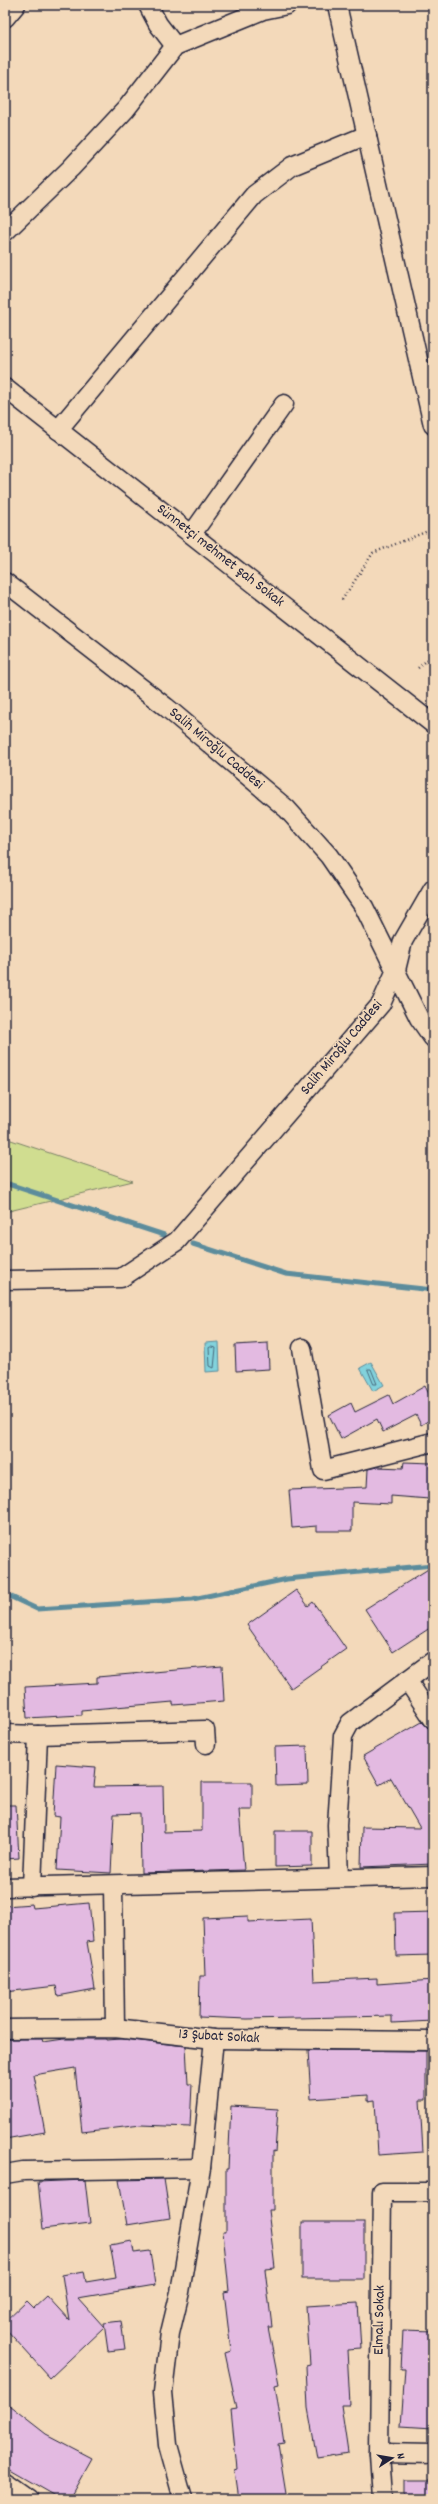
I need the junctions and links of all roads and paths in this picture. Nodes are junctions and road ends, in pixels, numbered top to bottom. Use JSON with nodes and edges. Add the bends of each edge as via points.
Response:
{"nodes":[{"id":1,"x":16,"y":5,"type":"edge"},
{"id":2,"x":148,"y":5,"type":"edge"},
{"id":3,"x":287,"y":5,"type":"edge"},
{"id":4,"x":337,"y":5,"type":"edge"},
{"id":5,"x":5,"y":18,"type":"edge"},
{"id":6,"x":175,"y":46,"type":"junction"},
{"id":7,"x":367,"y":135,"type":"junction"},
{"id":8,"x":5,"y":232,"type":"edge"},
{"id":9,"x":5,"y":388,"type":"edge"},
{"id":10,"x":284,"y":404,"type":"dead end"},
{"id":11,"x":433,"y":425,"type":"edge"},
{"id":12,"x":58,"y":430,"type":"junction"},
{"id":13,"x":433,"y":529,"type":"edge"},
{"id":14,"x":192,"y":534,"type":"junction"},
{"id":15,"x":5,"y":582,"type":"edge"},
{"id":16,"x":342,"y":600,"type":"dead end"},
{"id":17,"x":433,"y":655,"type":"edge"},
{"id":18,"x":418,"y":668,"type":"dead end"},
{"id":19,"x":433,"y":724,"type":"edge"},
{"id":20,"x":433,"y":889,"type":"edge"},
{"id":21,"x":396,"y":970,"type":"junction"},
{"id":22,"x":433,"y":1038,"type":"edge"},
{"id":23,"x":5,"y":1280,"type":"edge"},
{"id":24,"x":302,"y":1348,"type":"dead end"},
{"id":25,"x":433,"y":1442,"type":"edge"},
{"id":26,"x":433,"y":1661,"type":"edge"},
{"id":27,"x":407,"y":1680,"type":"junction"},
{"id":28,"x":433,"y":1720,"type":"edge"},
{"id":29,"x":5,"y":1734,"type":"edge"},
{"id":30,"x":38,"y":1735,"type":"junction"},
{"id":31,"x":206,"y":1744,"type":"dead end"},
{"id":32,"x":433,"y":1876,"type":"edge"},
{"id":33,"x":339,"y":1878,"type":"junction"},
{"id":34,"x":113,"y":1886,"type":"junction"},
{"id":35,"x":5,"y":1887,"type":"edge"},
{"id":36,"x":32,"y":1887,"type":"junction"},
{"id":37,"x":115,"y":2028,"type":"junction"},
{"id":38,"x":5,"y":2029,"type":"edge"},
{"id":39,"x":214,"y":2039,"type":"junction"},
{"id":40,"x":433,"y":2041,"type":"edge"},
{"id":41,"x":201,"y":2168,"type":"junction"},
{"id":42,"x":5,"y":2174,"type":"edge"},
{"id":43,"x":433,"y":2192,"type":"edge"},
{"id":44,"x":379,"y":2453,"type":"junction"},
{"id":45,"x":433,"y":2454,"type":"edge"},
{"id":46,"x":5,"y":2482,"type":"edge"},
{"id":47,"x":29,"y":2499,"type":"edge"},
{"id":48,"x":183,"y":2499,"type":"edge"},
{"id":49,"x":382,"y":2499,"type":"edge"}],
"edges":[{"from":1,"to":5,"type":"street"},
{"from":2,"to":6,"type":"street","via":[[158,24]]},
{"from":3,"to":6,"type":"street","via":[[263,10]]},
{"from":4,"to":7,"type":"street"},
{"from":6,"to":8,"type":"street","via":[[126,109],[71,168]]},
{"from":7,"to":11,"type":"street"},
{"from":7,"to":12,"type":"street","via":[[292,166],[254,195]]},
{"from":9,"to":12,"type":"street","name":"Sünnetçi mehmet şah Sokak"},
{"from":10,"to":14,"type":"street"},
{"from":12,"to":14,"type":"street","name":"Sünnetçi mehmet şah Sokak"},
{"from":13,"to":16,"type":"path","via":[[373,553]]},
{"from":14,"to":19,"type":"street","name":"Sünnetçi mehmet şah Sokak"},
{"from":15,"to":21,"type":"street","name":"Salih Miroğlu Caddesi","via":[[166,707],[287,809],[329,856],[364,907]]},
{"from":17,"to":18,"type":"path"},
{"from":20,"to":21,"type":"street","via":[[403,941]]},
{"from":21,"to":22,"type":"street","via":[[419,1018]]},
{"from":21,"to":23,"type":"street","name":"Salih Miroğlu Caddesi","via":[[381,1004],[177,1241],[121,1278]]},
{"from":24,"to":25,"type":"street","via":[[323,1470]]},
{"from":26,"to":27,"type":"street"},
{"from":27,"to":28,"type":"street"},
{"from":27,"to":33,"type":"street","via":[[350,1723],[343,1736],[337,1825]]},
{"from":29,"to":30,"type":"street"},
{"from":30,"to":31,"type":"street","via":[[205,1730]]},
{"from":30,"to":36,"type":"street"},
{"from":32,"to":33,"type":"street"},
{"from":33,"to":34,"type":"street"},
{"from":34,"to":36,"type":"street"},
{"from":34,"to":37,"type":"street"},
{"from":35,"to":36,"type":"street"},
{"from":37,"to":38,"type":"street","name":"13 Şubat Sokak"},
{"from":37,"to":39,"type":"street","name":"13 Şubat Sokak"},
{"from":39,"to":40,"type":"street","name":"13 Şubat Sokak"},
{"from":39,"to":41,"type":"street"},
{"from":41,"to":42,"type":"street","via":[[23,2171]]},
{"from":41,"to":48,"type":"street","via":[[180,2292],[170,2334],[163,2392],[168,2445]]},
{"from":43,"to":44,"type":"street","name":"Elmalı Sokak","via":[[382,2192]]},
{"from":44,"to":45,"type":"street"},
{"from":44,"to":49,"type":"street","name":"Elmalı Sokak"},
{"from":46,"to":47,"type":"street"}]}
